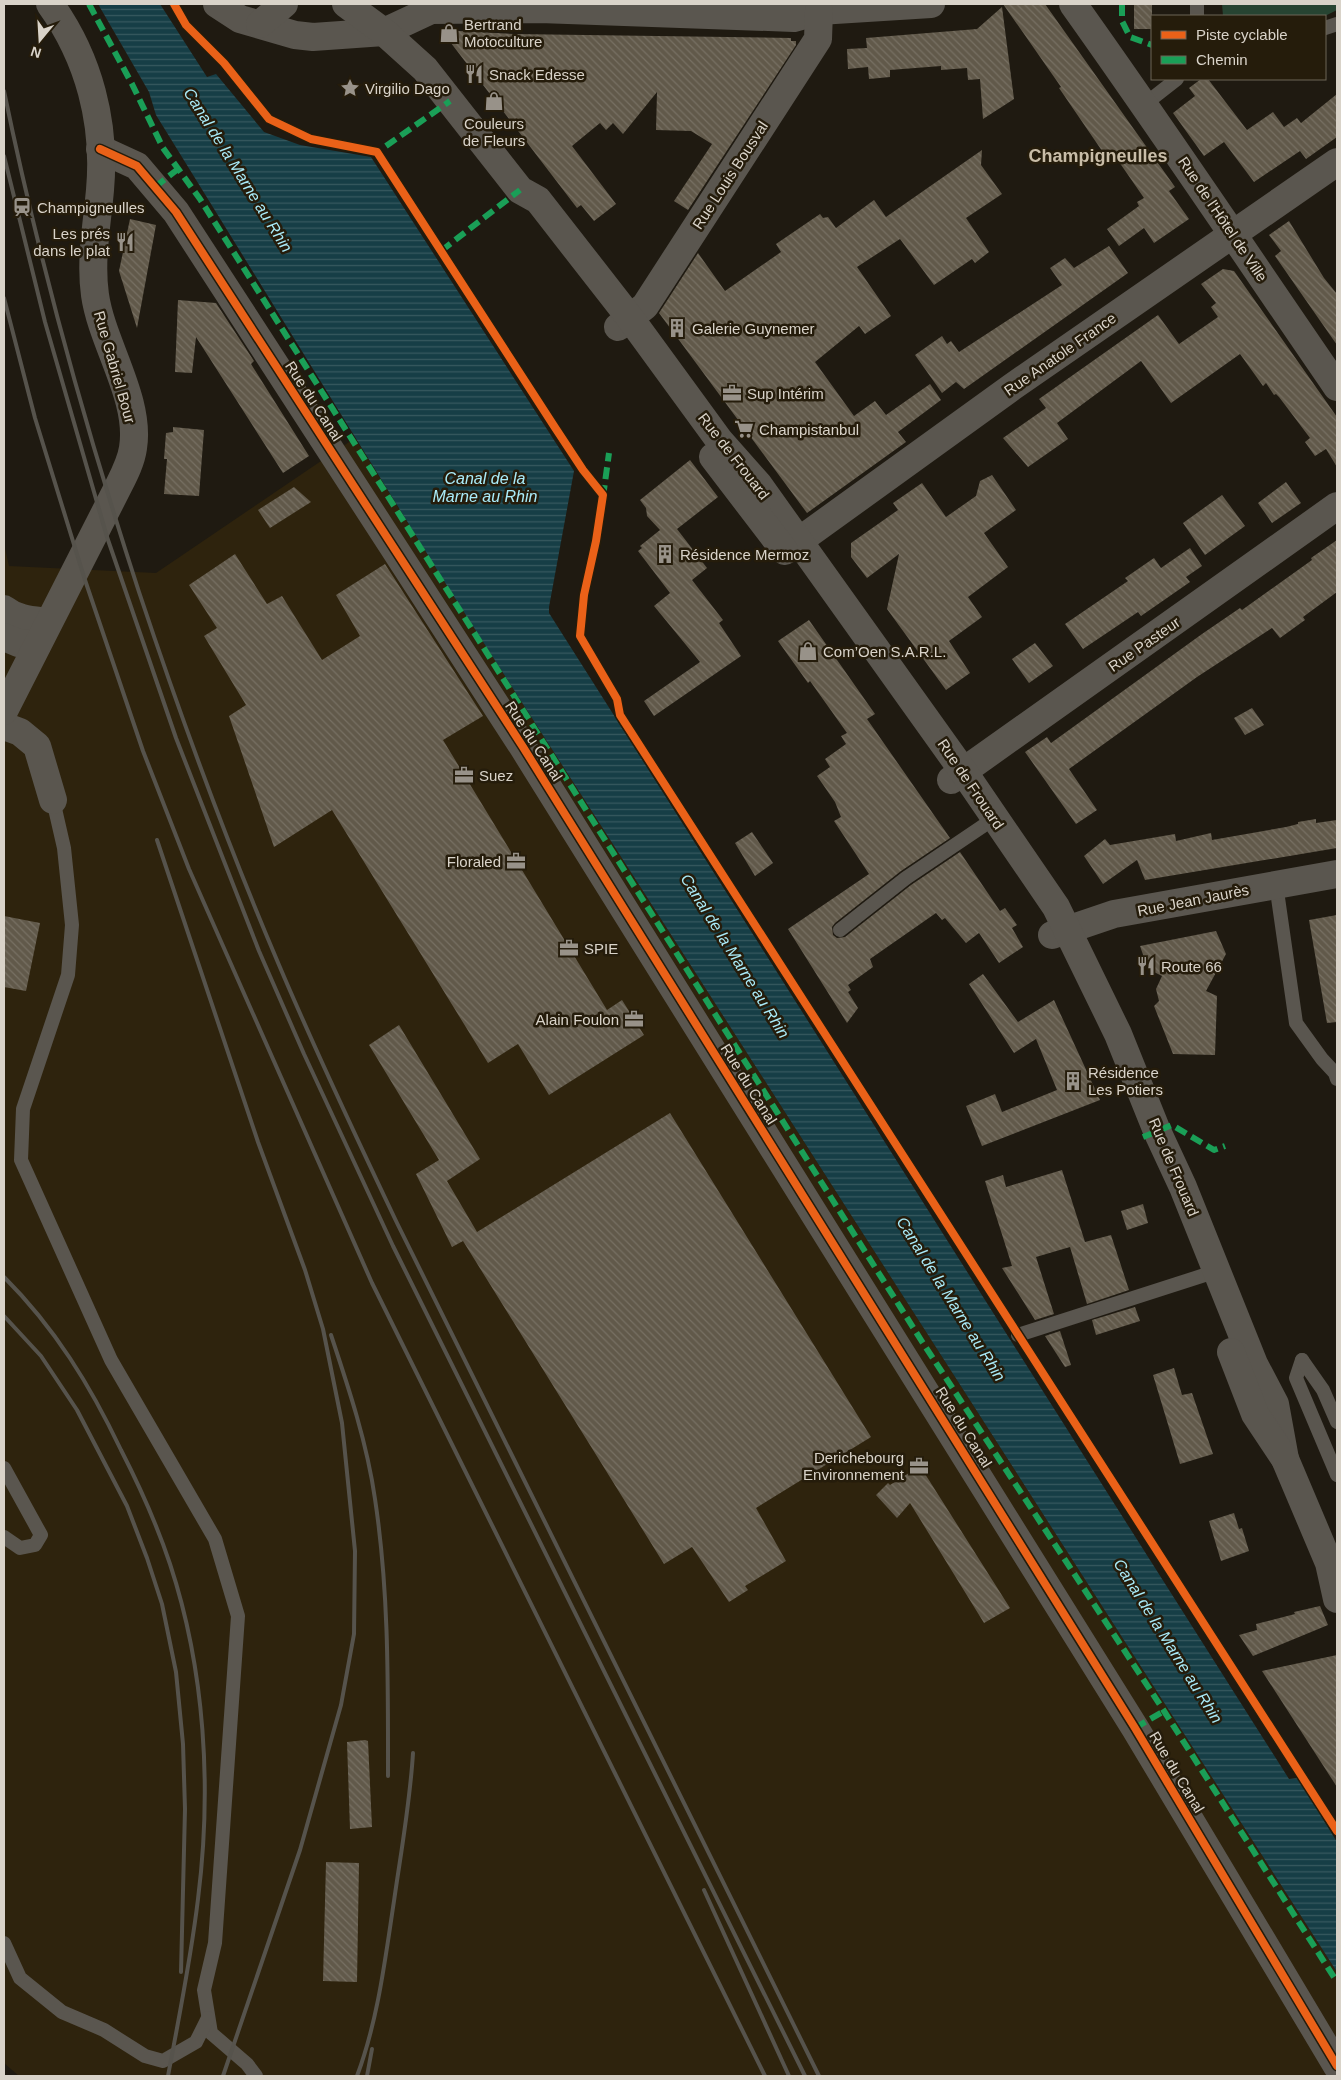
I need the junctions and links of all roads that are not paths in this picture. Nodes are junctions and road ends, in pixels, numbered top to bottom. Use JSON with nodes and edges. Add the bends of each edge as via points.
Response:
{"nodes":[{"id":1,"x":50,"y":4,"type":"edge"},
{"id":2,"x":217,"y":4,"type":"edge"},
{"id":3,"x":284,"y":4,"type":"edge"},
{"id":4,"x":346,"y":4,"type":"edge"},
{"id":5,"x":930,"y":4,"type":"edge"},
{"id":6,"x":1073,"y":4,"type":"edge"},
{"id":7,"x":540,"y":6,"type":"edge"},
{"id":8,"x":803,"y":11,"type":"edge"},
{"id":9,"x":260,"y":24,"type":"junction"},
{"id":10,"x":384,"y":32,"type":"junction"},
{"id":11,"x":1176,"y":80,"type":"edge"},
{"id":12,"x":1144,"y":104,"type":"junction"},
{"id":13,"x":100,"y":148,"type":"junction"},
{"id":14,"x":1337,"y":162,"type":"edge"},
{"id":15,"x":1233,"y":235,"type":"junction"},
{"id":16,"x":624,"y":323,"type":"junction"},
{"id":17,"x":1337,"y":387,"type":"edge"},
{"id":18,"x":1337,"y":506,"type":"edge"},
{"id":19,"x":792,"y":546,"type":"junction"},
{"id":20,"x":4,"y":609,"type":"edge"},
{"id":21,"x":43,"y":633,"type":"junction"},
{"id":22,"x":4,"y":637,"type":"edge"},
{"id":23,"x":4,"y":711,"type":"edge"},
{"id":24,"x":4,"y":726,"type":"edge"},
{"id":25,"x":957,"y":776,"type":"junction"},
{"id":26,"x":53,"y":800,"type":"joint"},
{"id":27,"x":983,"y":826,"type":"junction"},
{"id":28,"x":1337,"y":874,"type":"edge"},
{"id":29,"x":1276,"y":884,"type":"junction"},
{"id":30,"x":840,"y":930,"type":"dead end"},
{"id":31,"x":1060,"y":932,"type":"junction"},
{"id":32,"x":1337,"y":1079,"type":"edge"},
{"id":33,"x":1209,"y":1274,"type":"junction"},
{"id":34,"x":1018,"y":1335,"type":"dead end"},
{"id":35,"x":1337,"y":1422,"type":"edge"},
{"id":36,"x":4,"y":1468,"type":"edge"},
{"id":37,"x":1337,"y":1475,"type":"edge"},
{"id":38,"x":4,"y":1537,"type":"edge"},
{"id":39,"x":1335,"y":1566,"type":"edge"},
{"id":40,"x":1337,"y":1599,"type":"edge"},
{"id":41,"x":4,"y":1943,"type":"edge"},
{"id":42,"x":208,"y":2018,"type":"junction"},
{"id":43,"x":1337,"y":2066,"type":"edge"},
{"id":44,"x":256,"y":2076,"type":"edge"}],
"edges":[{"from":1,"to":13,"type":"street","name":"Rue Gabriel Bour","via":[[70,34],[87,70],[97,114]]},
{"from":2,"to":9,"type":"street","via":[[240,18]]},
{"from":3,"to":9,"type":"street"},
{"from":4,"to":10,"type":"street","name":"Rue de Frouard"},
{"from":5,"to":8,"type":"street"},
{"from":6,"to":12,"type":"street","name":"Rue de l'Hôtel de Ville"},
{"from":7,"to":8,"type":"street"},
{"from":7,"to":10,"type":"street","via":[[431,10]]},
{"from":8,"to":16,"type":"street","name":"Rue Louis Bousval","via":[[818,39],[645,306]]},
{"from":9,"to":10,"type":"street","via":[[295,36]]},
{"from":10,"to":16,"type":"street","name":"Rue de Frouard","via":[[425,69],[520,190],[538,200]]},
{"from":11,"to":12,"type":"lane"},
{"from":12,"to":15,"type":"street","name":"Rue de l'Hôtel de Ville"},
{"from":13,"to":21,"type":"street","name":"Rue Gabriel Bour","via":[[94,284],[99,312],[133,420],[134,446],[118,487]]},
{"from":13,"to":43,"type":"street","name":"Rue du Canal","via":[[137,166],[176,212],[517,739],[1135,1728]]},
{"from":14,"to":15,"type":"street","name":"Rue Anatole France"},
{"from":15,"to":17,"type":"street","name":"Rue de l'Hôtel de Ville"},
{"from":15,"to":19,"type":"street","name":"Rue Anatole France","via":[[1012,387]]},
{"from":16,"to":19,"type":"street","name":"Rue de Frouard","via":[[758,484]]},
{"from":18,"to":25,"type":"street","name":"Rue Pasteur"},
{"from":19,"to":25,"type":"street","name":"Rue de Frouard"},
{"from":20,"to":21,"type":"street"},
{"from":21,"to":22,"type":"street","via":[[18,643]]},
{"from":21,"to":23,"type":"street","name":"Rue Gabriel Bour"},
{"from":24,"to":26,"type":"street","via":[[20,732],[36,746]]},
{"from":25,"to":27,"type":"street","name":"Rue de Frouard"},
{"from":25,"to":31,"type":"street","name":"Rue de Frouard","via":[[1056,907]]},
{"from":26,"to":42,"type":"lane","via":[[64,848],[72,925],[68,975],[23,1109],[21,1160],[112,1360],[215,1539],[238,1616],[215,1943],[204,1990]]},
{"from":27,"to":30,"type":"lane","via":[[906,878]]},
{"from":27,"to":31,"type":"street","name":"Rue de Frouard","via":[[1041,914]]},
{"from":28,"to":29,"type":"street","name":"Rue Jean Jaurès"},
{"from":29,"to":31,"type":"street","name":"Rue Jean Jaurès","via":[[1114,914]]},
{"from":29,"to":32,"type":"lane","via":[[1296,1022]]},
{"from":31,"to":33,"type":"street","name":"Rue de Frouard","via":[[1118,1034]]},
{"from":33,"to":34,"type":"lane"},
{"from":33,"to":39,"type":"street","name":"Rue de Frouard","via":[[1275,1404],[1285,1459]]},
{"from":35,"to":37,"type":"lane","via":[[1323,1390],[1302,1360],[1296,1378]]},
{"from":36,"to":38,"type":"lane","via":[[41,1535],[35,1545],[20,1548]]},
{"from":39,"to":40,"type":"street","name":"Rue de Frouard"},
{"from":41,"to":42,"type":"lane","via":[[20,1978],[62,2012],[104,2030],[145,2056],[163,2061],[196,2042]]},
{"from":42,"to":44,"type":"lane","via":[[211,2033]]}]}
